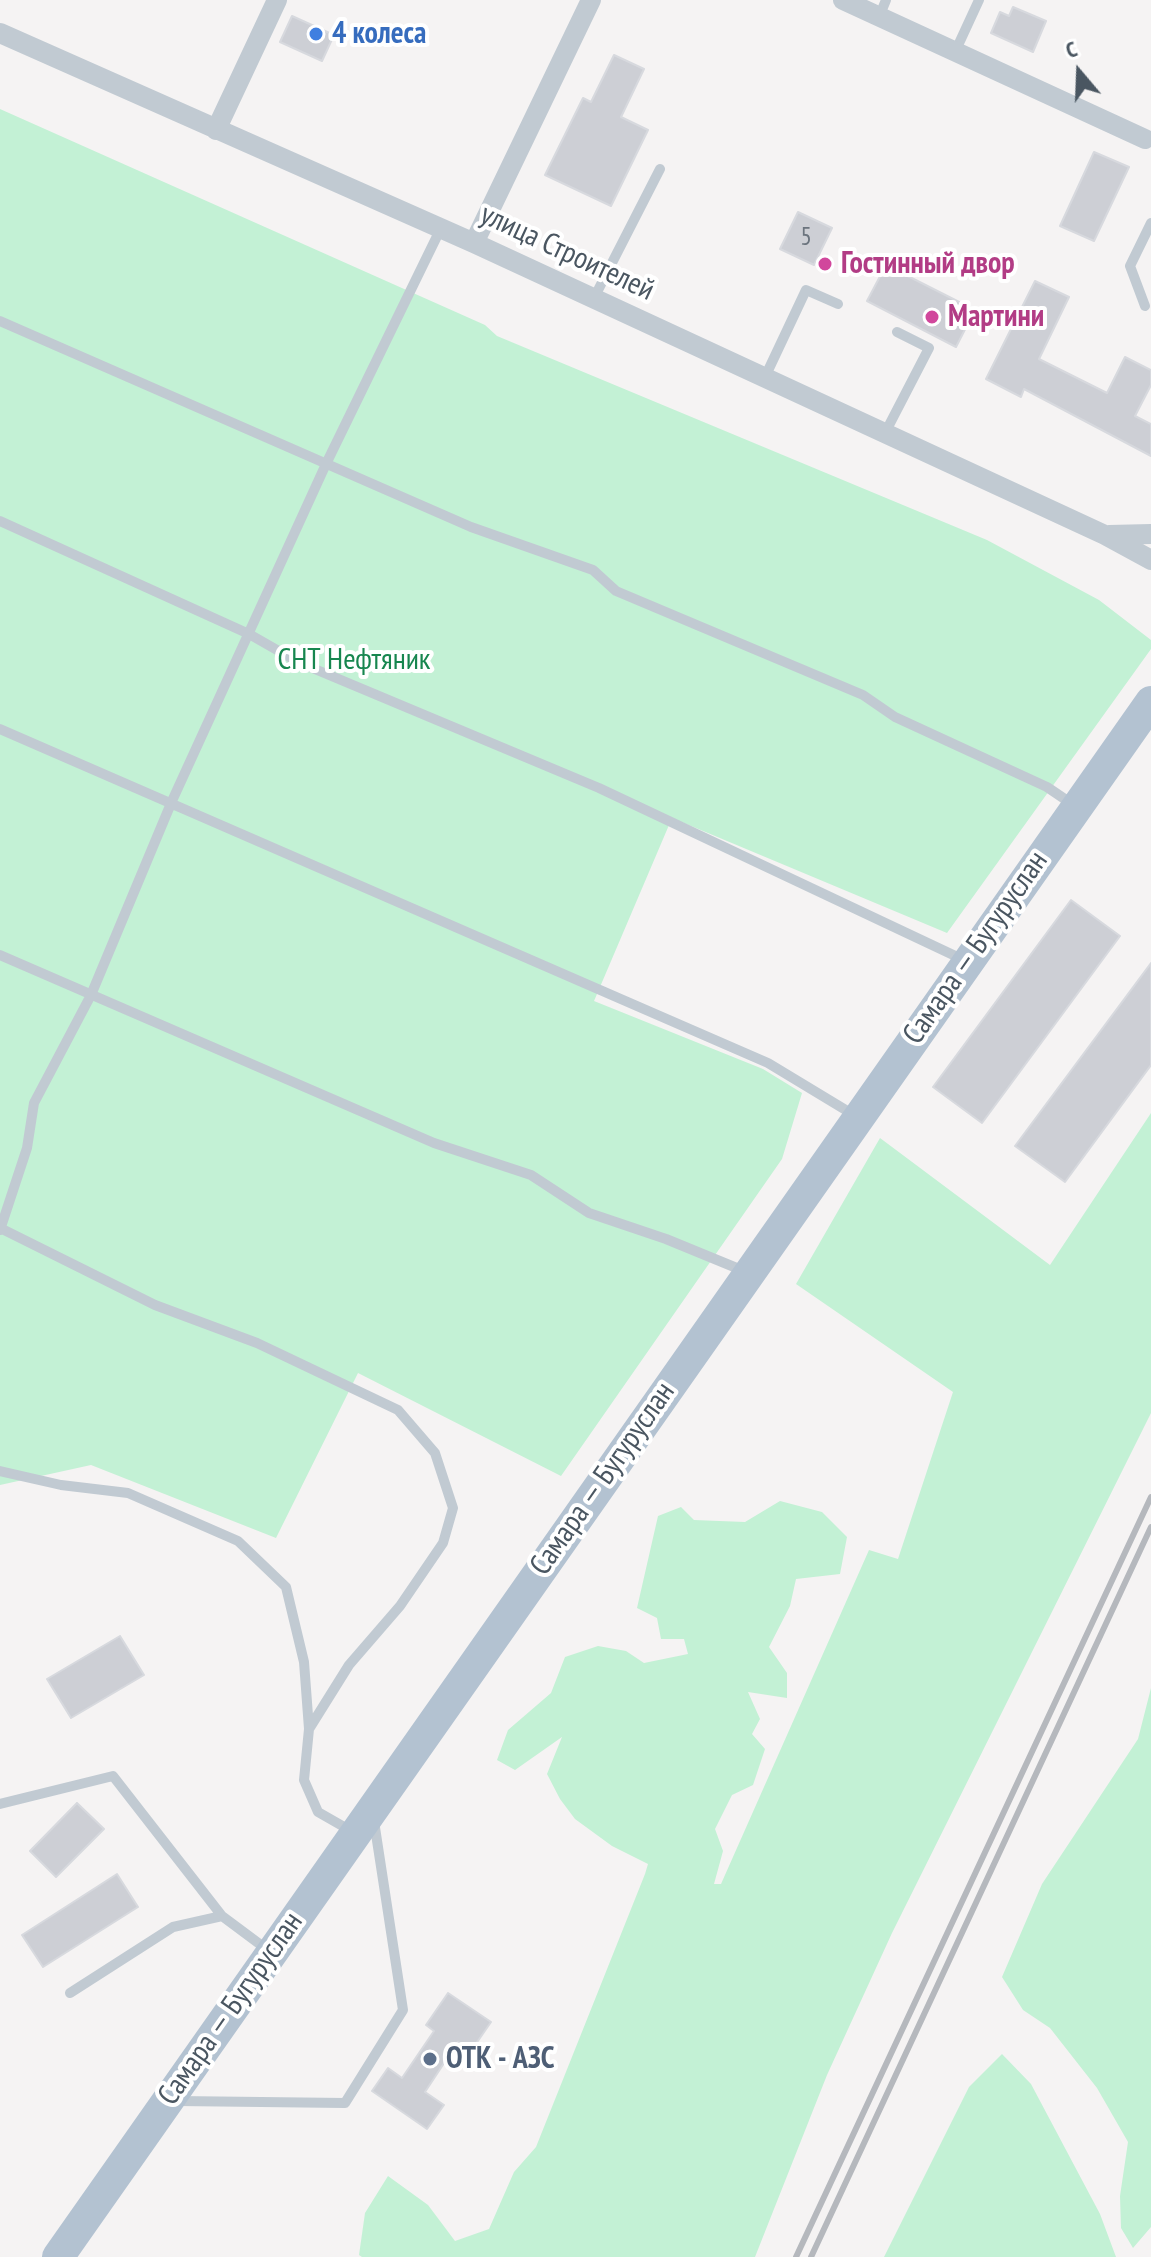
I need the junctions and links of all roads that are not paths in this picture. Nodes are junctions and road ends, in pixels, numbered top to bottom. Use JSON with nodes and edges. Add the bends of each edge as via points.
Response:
{"nodes":[{"id":1,"x":277,"y":0,"type":"edge"},
{"id":2,"x":591,"y":0,"type":"edge"},
{"id":3,"x":843,"y":0,"type":"edge"},
{"id":4,"x":979,"y":0,"type":"edge"},
{"id":5,"x":883,"y":8,"type":"edge"},
{"id":6,"x":0,"y":33,"type":"edge"},
{"id":7,"x":955,"y":52,"type":"junction"},
{"id":8,"x":216,"y":130,"type":"junction"},
{"id":9,"x":1145,"y":139,"type":"dead end"},
{"id":10,"x":660,"y":169,"type":"dead end"},
{"id":11,"x":1151,"y":223,"type":"edge"},
{"id":12,"x":441,"y":228,"type":"junction"},
{"id":13,"x":474,"y":243,"type":"junction"},
{"id":14,"x":594,"y":298,"type":"junction"},
{"id":15,"x":838,"y":304,"type":"dead end"},
{"id":16,"x":1145,"y":306,"type":"dead end"},
{"id":17,"x":0,"y":321,"type":"edge"},
{"id":18,"x":897,"y":332,"type":"dead end"},
{"id":19,"x":765,"y":377,"type":"junction"},
{"id":20,"x":885,"y":433,"type":"junction"},
{"id":21,"x":326,"y":464,"type":"junction"},
{"id":22,"x":0,"y":521,"type":"edge"},
{"id":23,"x":1151,"y":534,"type":"edge"},
{"id":24,"x":1105,"y":535,"type":"junction"},
{"id":25,"x":1151,"y":550,"type":"edge"},
{"id":26,"x":1151,"y":560,"type":"edge"},
{"id":27,"x":249,"y":634,"type":"junction"},
{"id":28,"x":1151,"y":702,"type":"edge"},
{"id":29,"x":0,"y":729,"type":"edge"},
{"id":30,"x":172,"y":801,"type":"junction"},
{"id":31,"x":1076,"y":807,"type":"junction"},
{"id":32,"x":0,"y":955,"type":"edge"},
{"id":33,"x":967,"y":961,"type":"junction"},
{"id":34,"x":91,"y":995,"type":"junction"},
{"id":35,"x":856,"y":1117,"type":"junction"},
{"id":36,"x":0,"y":1229,"type":"edge"},
{"id":37,"x":747,"y":1273,"type":"junction"},
{"id":38,"x":0,"y":1471,"type":"edge"},
{"id":39,"x":309,"y":1729,"type":"junction"},
{"id":40,"x":0,"y":1804,"type":"edge"},
{"id":41,"x":363,"y":1821,"type":"junction"},
{"id":42,"x":222,"y":1916,"type":"junction"},
{"id":43,"x":271,"y":1953,"type":"junction"},
{"id":44,"x":70,"y":1993,"type":"dead end"},
{"id":45,"x":167,"y":2100,"type":"junction"},
{"id":46,"x":58,"y":2257,"type":"edge"}],
"edges":[{"from":1,"to":8,"type":"street"},
{"from":2,"to":13,"type":"street"},
{"from":3,"to":5,"type":"street"},
{"from":4,"to":7,"type":"lane"},
{"from":5,"to":7,"type":"street"},
{"from":6,"to":8,"type":"street","name":"улица Строителей"},
{"from":7,"to":9,"type":"street"},
{"from":8,"to":12,"type":"street","name":"улица Строителей"},
{"from":10,"to":14,"type":"lane"},
{"from":11,"to":16,"type":"lane","via":[[1130,266]]},
{"from":12,"to":13,"type":"street","name":"улица Строителей"},
{"from":12,"to":21,"type":"lane"},
{"from":13,"to":14,"type":"street","name":"улица Строителей"},
{"from":14,"to":19,"type":"street","name":"улица Строителей"},
{"from":15,"to":19,"type":"lane","via":[[806,290]]},
{"from":17,"to":21,"type":"lane"},
{"from":18,"to":20,"type":"lane","via":[[929,348]]},
{"from":19,"to":20,"type":"street","name":"улица Строителей"},
{"from":20,"to":24,"type":"street","name":"улица Строителей"},
{"from":21,"to":27,"type":"lane"},
{"from":21,"to":31,"type":"lane","via":[[471,527],[593,570],[616,591],[863,695],[895,717],[1047,787]]},
{"from":22,"to":27,"type":"lane"},
{"from":23,"to":24,"type":"street"},
{"from":24,"to":25,"type":"street"},
{"from":24,"to":26,"type":"street"},
{"from":27,"to":30,"type":"lane"},
{"from":27,"to":33,"type":"lane","via":[[298,662],[599,788]]},
{"from":28,"to":31,"type":"main road","name":"Самара — Бугуруслан"},
{"from":29,"to":30,"type":"lane"},
{"from":30,"to":34,"type":"lane"},
{"from":30,"to":35,"type":"lane","via":[[768,1063]]},
{"from":31,"to":33,"type":"main road","name":"Самара — Бугуруслан"},
{"from":32,"to":34,"type":"lane"},
{"from":33,"to":35,"type":"main road","name":"Самара — Бугуруслан"},
{"from":34,"to":36,"type":"lane","via":[[34,1103],[27,1148]]},
{"from":34,"to":37,"type":"lane","via":[[434,1143],[531,1175],[589,1213]]},
{"from":35,"to":37,"type":"main road","name":"Самара — Бугуруслан"},
{"from":36,"to":39,"type":"lane","via":[[155,1305],[257,1343],[398,1410],[435,1453],[453,1508],[443,1543],[400,1606],[349,1665]]},
{"from":37,"to":41,"type":"main road","name":"Самара — Бугуруслан"},
{"from":38,"to":39,"type":"lane","via":[[128,1493],[238,1541],[286,1587],[304,1662]]},
{"from":39,"to":41,"type":"lane","via":[[304,1780],[318,1812]]},
{"from":40,"to":42,"type":"lane","via":[[113,1776]]},
{"from":41,"to":43,"type":"main road","name":"Самара — Бугуруслан"},
{"from":41,"to":45,"type":"lane","via":[[403,2010],[345,2103]]},
{"from":42,"to":43,"type":"lane"},
{"from":42,"to":44,"type":"lane","via":[[173,1927]]},
{"from":43,"to":45,"type":"main road","name":"Самара — Бугуруслан"},
{"from":45,"to":46,"type":"main road","name":"Самара — Бугуруслан"}]}
